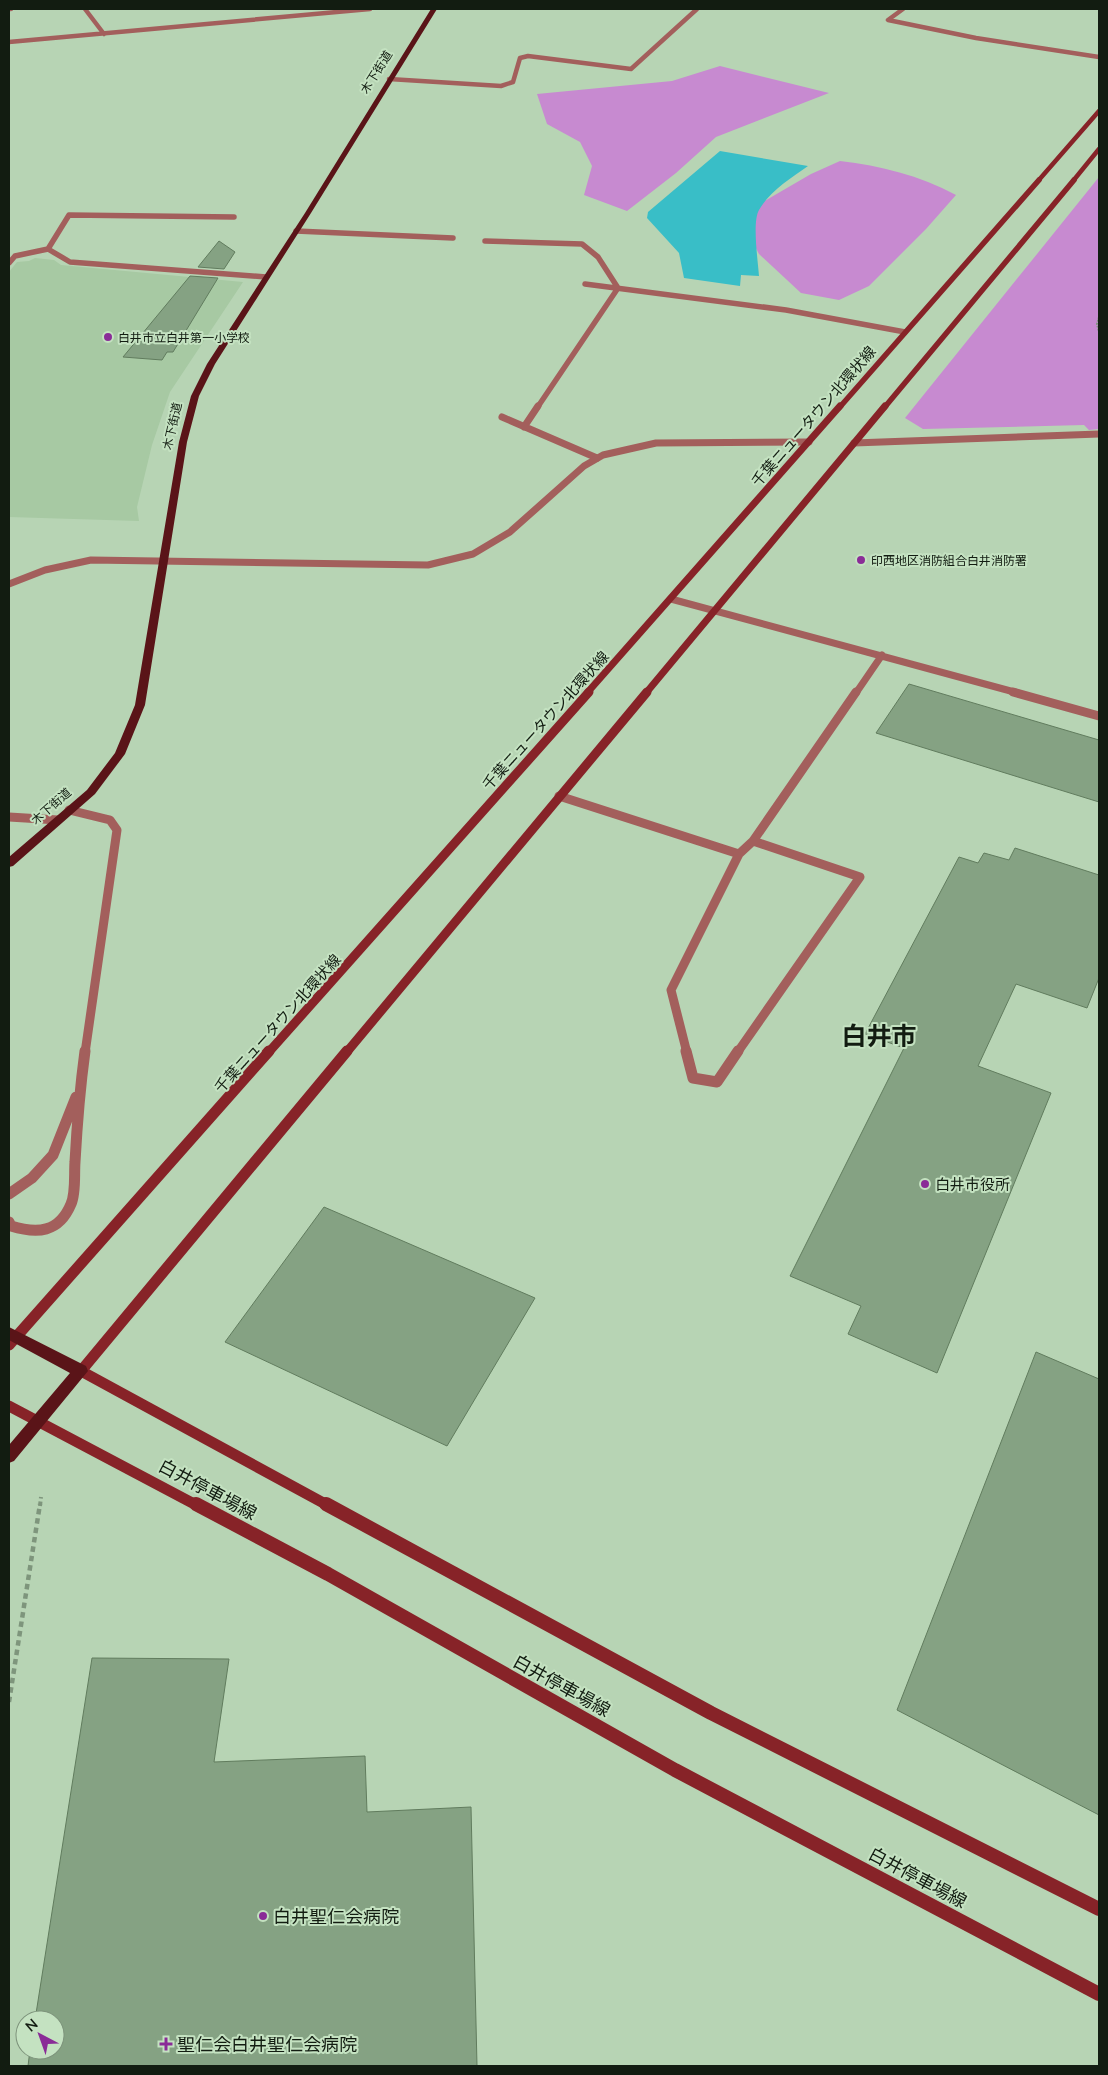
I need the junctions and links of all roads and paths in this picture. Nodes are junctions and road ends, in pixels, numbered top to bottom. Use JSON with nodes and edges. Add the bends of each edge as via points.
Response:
{"nodes":[{"id":1,"x":85,"y":9,"type":"edge"},
{"id":2,"x":287,"y":9,"type":"edge"},
{"id":3,"x":370,"y":9,"type":"edge"},
{"id":4,"x":434,"y":9,"type":"edge"},
{"id":5,"x":697,"y":9,"type":"edge"},
{"id":6,"x":903,"y":9,"type":"edge"},
{"id":7,"x":290,"y":16,"type":"junction"},
{"id":8,"x":104,"y":34,"type":"junction"},
{"id":9,"x":9,"y":42,"type":"edge"},
{"id":10,"x":1099,"y":57,"type":"edge"},
{"id":11,"x":390,"y":79,"type":"junction"},
{"id":12,"x":1099,"y":110,"type":"edge"},
{"id":13,"x":1098,"y":152,"type":"edge"},
{"id":14,"x":234,"y":217,"type":"dead end"},
{"id":15,"x":296,"y":231,"type":"junction"},
{"id":16,"x":453,"y":238,"type":"dead end"},
{"id":17,"x":485,"y":241,"type":"dead end"},
{"id":18,"x":48,"y":249,"type":"junction"},
{"id":19,"x":9,"y":262,"type":"edge"},
{"id":20,"x":266,"y":277,"type":"junction"},
{"id":21,"x":585,"y":284,"type":"dead end"},
{"id":22,"x":618,"y":288,"type":"junction"},
{"id":23,"x":1099,"y":317,"type":"edge"},
{"id":24,"x":905,"y":332,"type":"junction"},
{"id":25,"x":1099,"y":332,"type":"edge"},
{"id":26,"x":502,"y":418,"type":"dead end"},
{"id":27,"x":524,"y":427,"type":"junction"},
{"id":28,"x":1099,"y":434,"type":"edge"},
{"id":29,"x":809,"y":442,"type":"junction"},
{"id":30,"x":854,"y":443,"type":"junction"},
{"id":31,"x":597,"y":458,"type":"junction"},
{"id":32,"x":163,"y":560,"type":"junction"},
{"id":33,"x":9,"y":584,"type":"edge"},
{"id":34,"x":671,"y":599,"type":"junction"},
{"id":35,"x":714,"y":611,"type":"junction"},
{"id":36,"x":882,"y":655,"type":"junction"},
{"id":37,"x":1099,"y":716,"type":"edge"},
{"id":38,"x":559,"y":796,"type":"junction"},
{"id":39,"x":69,"y":810,"type":"junction"},
{"id":40,"x":9,"y":817,"type":"edge"},
{"id":41,"x":58,"y":820,"type":"junction"},
{"id":42,"x":753,"y":841,"type":"junction"},
{"id":43,"x":739,"y":854,"type":"junction"},
{"id":44,"x":9,"y":863,"type":"edge"},
{"id":45,"x":80,"y":1087,"type":"junction"},
{"id":46,"x":9,"y":1194,"type":"edge"},
{"id":47,"x":9,"y":1222,"type":"edge"},
{"id":48,"x":12,"y":1338,"type":"edge"},
{"id":49,"x":81,"y":1371,"type":"junction"},
{"id":50,"x":9,"y":1406,"type":"edge"},
{"id":51,"x":38,"y":1420,"type":"junction"},
{"id":52,"x":9,"y":1456,"type":"edge"},
{"id":53,"x":41,"y":1496,"type":"dead end"},
{"id":54,"x":9,"y":1702,"type":"edge"},
{"id":55,"x":1099,"y":1909,"type":"edge"},
{"id":56,"x":1099,"y":1994,"type":"edge"}],
"edges":[{"from":1,"to":8,"type":"street"},
{"from":2,"to":7,"type":"street"},
{"from":3,"to":7,"type":"street"},
{"from":4,"to":11,"type":"main road","name":"木下街道"},
{"from":5,"to":11,"type":"street","via":[[631,69],[528,56],[520,58],[513,82],[501,86]]},
{"from":6,"to":10,"type":"street","via":[[888,20],[976,38]]},
{"from":7,"to":8,"type":"street"},
{"from":8,"to":9,"type":"street"},
{"from":11,"to":15,"type":"main road","name":"木下街道"},
{"from":12,"to":24,"type":"main road","name":"千葉ニュータウン北環状線"},
{"from":13,"to":30,"type":"main road"},
{"from":14,"to":18,"type":"street","via":[[69,215]]},
{"from":15,"to":16,"type":"street"},
{"from":15,"to":20,"type":"main road","name":"木下街道"},
{"from":17,"to":22,"type":"street","via":[[582,244],[592,248]]},
{"from":18,"to":19,"type":"street","via":[[15,256]]},
{"from":18,"to":20,"type":"street","via":[[70,262]]},
{"from":20,"to":32,"type":"main road","name":"木下街道","via":[[211,364],[195,396],[183,442]]},
{"from":21,"to":22,"type":"street"},
{"from":22,"to":24,"type":"street","via":[[855,320]]},
{"from":22,"to":27,"type":"street"},
{"from":23,"to":25,"type":"path"},
{"from":24,"to":29,"type":"main road","name":"千葉ニュータウン北環状線"},
{"from":26,"to":27,"type":"street"},
{"from":27,"to":31,"type":"street"},
{"from":28,"to":30,"type":"street"},
{"from":29,"to":31,"type":"street","via":[[656,443],[629,447]]},
{"from":29,"to":34,"type":"main road","name":"千葉ニュータウン北環状線"},
{"from":30,"to":35,"type":"main road"},
{"from":31,"to":32,"type":"street","via":[[510,532],[472,554],[428,565]]},
{"from":32,"to":33,"type":"street","via":[[91,560],[45,570]]},
{"from":32,"to":39,"type":"main road","name":"木下街道","via":[[140,705],[120,754],[90,792]]},
{"from":34,"to":35,"type":"street"},
{"from":34,"to":48,"type":"main road","name":"千葉ニュータウン北環状線"},
{"from":35,"to":36,"type":"street"},
{"from":35,"to":38,"type":"main road"},
{"from":36,"to":37,"type":"street"},
{"from":36,"to":42,"type":"street"},
{"from":38,"to":43,"type":"street"},
{"from":38,"to":49,"type":"main road"},
{"from":39,"to":41,"type":"main road","name":"木下街道"},
{"from":39,"to":45,"type":"street","via":[[110,820],[117,830]]},
{"from":40,"to":41,"type":"street"},
{"from":41,"to":44,"type":"main road","name":"木下街道"},
{"from":42,"to":43,"type":"street"},
{"from":42,"to":43,"type":"street","via":[[860,877],[717,1082],[693,1078],[671,990]]},
{"from":45,"to":46,"type":"street","via":[[53,1155],[32,1178]]},
{"from":45,"to":47,"type":"street","via":[[72,1203],[64,1219],[50,1229],[30,1233],[11,1226]]},
{"from":48,"to":49,"type":"main road"},
{"from":49,"to":51,"type":"main road"},
{"from":49,"to":55,"type":"main road","via":[[711,1713]]},
{"from":50,"to":51,"type":"main road","name":"白井停車場線"},
{"from":51,"to":52,"type":"main road"},
{"from":51,"to":56,"type":"main road","name":"白井停車場線","via":[[328,1574],[675,1770]]},
{"from":53,"to":54,"type":"path"}]}
